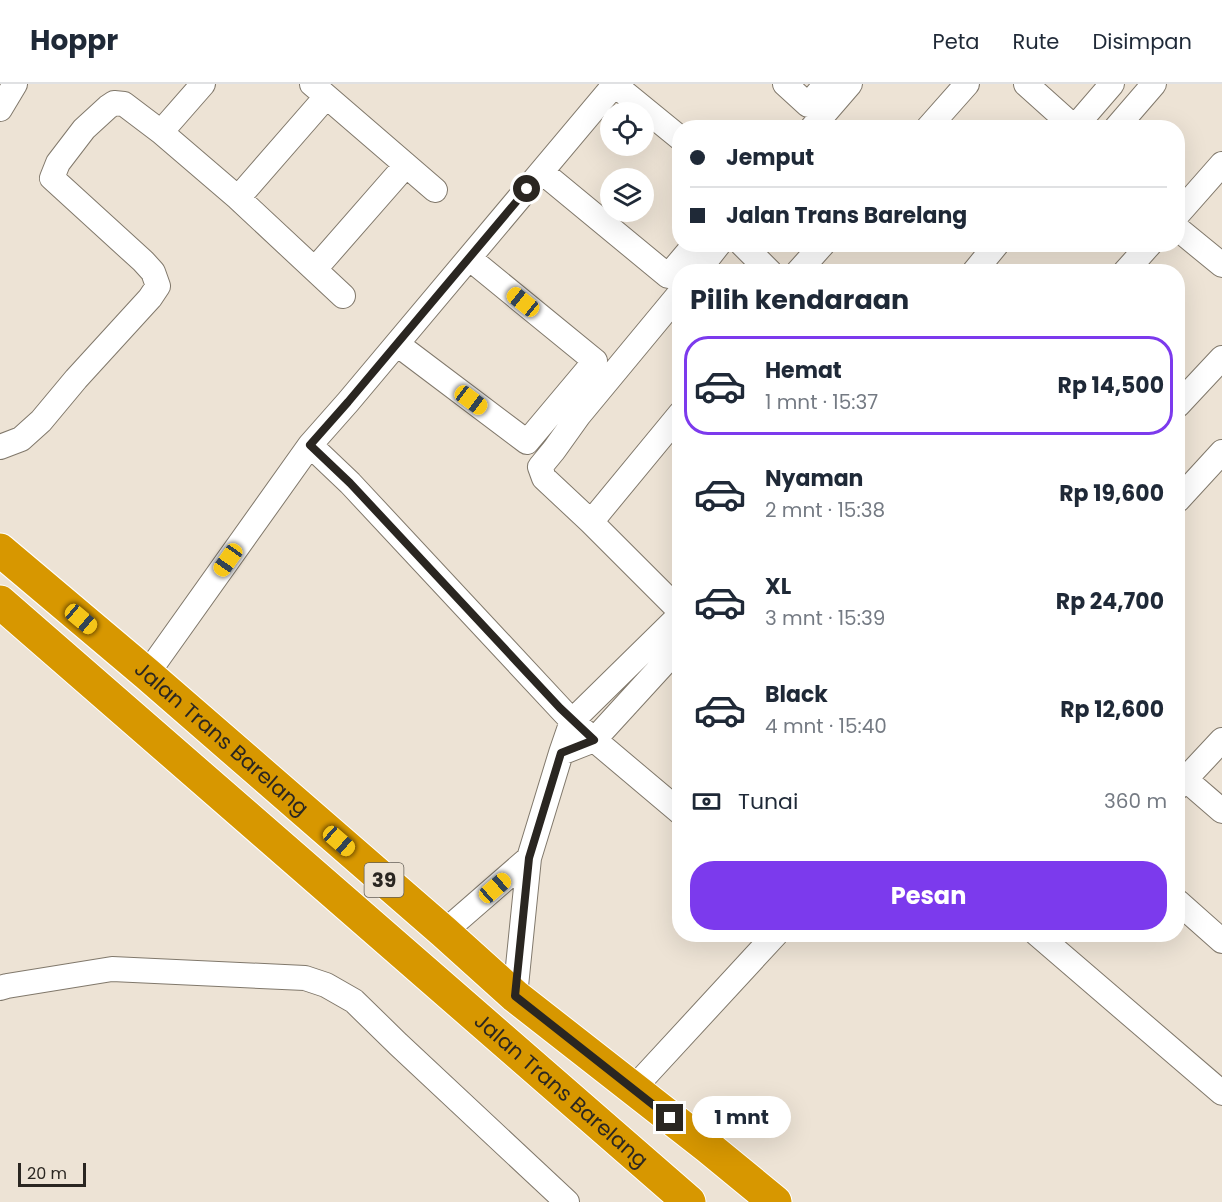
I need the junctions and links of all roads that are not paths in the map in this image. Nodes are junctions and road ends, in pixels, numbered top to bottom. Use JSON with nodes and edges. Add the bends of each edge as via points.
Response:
{"nodes":[{"id":1,"x":15,"y":84,"type":"edge"},
{"id":2,"x":203,"y":84,"type":"edge"},
{"id":3,"x":785,"y":84,"type":"edge"},
{"id":4,"x":826,"y":84,"type":"edge"},
{"id":5,"x":850,"y":84,"type":"edge"},
{"id":6,"x":968,"y":84,"type":"edge"},
{"id":7,"x":1026,"y":84,"type":"edge"},
{"id":8,"x":1112,"y":84,"type":"edge"},
{"id":9,"x":1154,"y":84,"type":"edge"},
{"id":10,"x":615,"y":85,"type":"edge"},
{"id":11,"x":319,"y":90,"type":"edge"},
{"id":12,"x":0,"y":109,"type":"edge"},
{"id":13,"x":819,"y":120,"type":"edge"},
{"id":14,"x":935,"y":120,"type":"edge"},
{"id":15,"x":1067,"y":120,"type":"edge"},
{"id":16,"x":1081,"y":120,"type":"edge"},
{"id":17,"x":1123,"y":120,"type":"edge"},
{"id":18,"x":672,"y":131,"type":"edge"},
{"id":19,"x":161,"y":132,"type":"junction"},
{"id":20,"x":1222,"y":164,"type":"edge"},
{"id":21,"x":406,"y":165,"type":"junction"},
{"id":22,"x":542,"y":172,"type":"junction"},
{"id":23,"x":435,"y":190,"type":"dead end"},
{"id":24,"x":238,"y":198,"type":"junction"},
{"id":25,"x":1185,"y":206,"type":"edge"},
{"id":26,"x":1185,"y":234,"type":"edge"},
{"id":27,"x":688,"y":252,"type":"edge"},
{"id":28,"x":713,"y":252,"type":"edge"},
{"id":29,"x":750,"y":252,"type":"edge"},
{"id":30,"x":816,"y":252,"type":"edge"},
{"id":31,"x":991,"y":252,"type":"edge"},
{"id":32,"x":1143,"y":252,"type":"edge"},
{"id":33,"x":469,"y":258,"type":"junction"},
{"id":34,"x":678,"y":264,"type":"edge"},
{"id":35,"x":703,"y":264,"type":"edge"},
{"id":36,"x":762,"y":264,"type":"edge"},
{"id":37,"x":805,"y":264,"type":"edge"},
{"id":38,"x":981,"y":264,"type":"edge"},
{"id":39,"x":1132,"y":264,"type":"edge"},
{"id":40,"x":1222,"y":265,"type":"edge"},
{"id":41,"x":315,"y":269,"type":"junction"},
{"id":42,"x":672,"y":271,"type":"edge"},
{"id":43,"x":343,"y":296,"type":"dead end"},
{"id":44,"x":672,"y":303,"type":"edge"},
{"id":45,"x":397,"y":344,"type":"junction"},
{"id":46,"x":1222,"y":358,"type":"edge"},
{"id":47,"x":1185,"y":398,"type":"edge"},
{"id":48,"x":672,"y":424,"type":"edge"},
{"id":49,"x":310,"y":445,"type":"junction"},
{"id":50,"x":0,"y":447,"type":"edge"},
{"id":51,"x":1222,"y":452,"type":"edge"},
{"id":52,"x":1185,"y":493,"type":"edge"},
{"id":53,"x":591,"y":522,"type":"junction"},
{"id":54,"x":0,"y":550,"type":"edge"},
{"id":55,"x":0,"y":602,"type":"edge"},
{"id":56,"x":672,"y":605,"type":"edge"},
{"id":57,"x":672,"y":621,"type":"edge"},
{"id":58,"x":672,"y":655,"type":"edge"},
{"id":59,"x":147,"y":674,"type":"junction"},
{"id":60,"x":572,"y":721,"type":"junction"},
{"id":61,"x":594,"y":740,"type":"junction"},
{"id":62,"x":1222,"y":740,"type":"edge"},
{"id":63,"x":561,"y":753,"type":"junction"},
{"id":64,"x":1185,"y":779,"type":"edge"},
{"id":65,"x":1185,"y":786,"type":"edge"},
{"id":66,"x":672,"y":805,"type":"edge"},
{"id":67,"x":1222,"y":811,"type":"edge"},
{"id":68,"x":529,"y":858,"type":"junction"},
{"id":69,"x":1185,"y":908,"type":"edge"},
{"id":70,"x":444,"y":932,"type":"junction"},
{"id":71,"x":1222,"y":941,"type":"edge"},
{"id":72,"x":769,"y":942,"type":"edge"},
{"id":73,"x":1046,"y":942,"type":"edge"},
{"id":74,"x":0,"y":988,"type":"edge"},
{"id":75,"x":515,"y":996,"type":"junction"},
{"id":76,"x":633,"y":1089,"type":"junction"},
{"id":77,"x":1222,"y":1093,"type":"edge"},
{"id":78,"x":567,"y":1202,"type":"edge"},
{"id":79,"x":687,"y":1202,"type":"edge"},
{"id":80,"x":775,"y":1202,"type":"edge"}],
"edges":[{"from":1,"to":12,"type":"street"},
{"from":2,"to":19,"type":"street"},
{"from":3,"to":4,"type":"street","via":[[808,105]]},
{"from":5,"to":13,"type":"street"},
{"from":6,"to":14,"type":"street"},
{"from":7,"to":15,"type":"street"},
{"from":8,"to":16,"type":"street"},
{"from":9,"to":17,"type":"street"},
{"from":10,"to":18,"type":"street"},
{"from":10,"to":22,"type":"street"},
{"from":11,"to":21,"type":"street"},
{"from":11,"to":24,"type":"street"},
{"from":19,"to":24,"type":"street"},
{"from":19,"to":50,"type":"street","via":[[124,104],[114,103],[84,129],[58,163],[52,178],[143,261],[158,286],[41,422],[21,439]]},
{"from":20,"to":25,"type":"street"},
{"from":21,"to":23,"type":"street"},
{"from":21,"to":41,"type":"street"},
{"from":22,"to":33,"type":"street"},
{"from":22,"to":42,"type":"street","via":[[668,276]]},
{"from":24,"to":41,"type":"street"},
{"from":26,"to":40,"type":"street"},
{"from":27,"to":34,"type":"street"},
{"from":28,"to":35,"type":"street"},
{"from":29,"to":36,"type":"street"},
{"from":30,"to":37,"type":"street"},
{"from":31,"to":38,"type":"street"},
{"from":32,"to":39,"type":"street"},
{"from":33,"to":45,"type":"street"},
{"from":33,"to":45,"type":"street","via":[[595,361],[527,442]]},
{"from":41,"to":43,"type":"street"},
{"from":44,"to":53,"type":"street","via":[[540,467],[544,478]]},
{"from":45,"to":49,"type":"street"},
{"from":46,"to":47,"type":"street"},
{"from":48,"to":53,"type":"street"},
{"from":49,"to":59,"type":"street"},
{"from":49,"to":60,"type":"street"},
{"from":51,"to":52,"type":"street"},
{"from":53,"to":56,"type":"street"},
{"from":54,"to":59,"type":"highway","name":"Jalan Trans Barelang","number":"39"},
{"from":55,"to":79,"type":"highway","name":"Jalan Trans Barelang","number":"39"},
{"from":57,"to":60,"type":"street"},
{"from":58,"to":61,"type":"street"},
{"from":59,"to":70,"type":"highway","name":"Jalan Trans Barelang","number":"39"},
{"from":60,"to":61,"type":"street"},
{"from":60,"to":63,"type":"street"},
{"from":61,"to":63,"type":"street"},
{"from":61,"to":66,"type":"street"},
{"from":62,"to":64,"type":"street"},
{"from":63,"to":68,"type":"street"},
{"from":65,"to":67,"type":"street"},
{"from":68,"to":70,"type":"street"},
{"from":68,"to":75,"type":"street"},
{"from":69,"to":71,"type":"street"},
{"from":70,"to":75,"type":"highway","name":"Jalan Trans Barelang","number":"39"},
{"from":72,"to":76,"type":"street"},
{"from":73,"to":77,"type":"street"},
{"from":74,"to":78,"type":"street","via":[[112,969],[305,978],[326,985],[354,1001]]},
{"from":75,"to":76,"type":"highway","name":"Jalan Trans Barelang","number":"39"},
{"from":76,"to":80,"type":"highway","name":"Jalan Trans Barelang","number":"39"}]}
